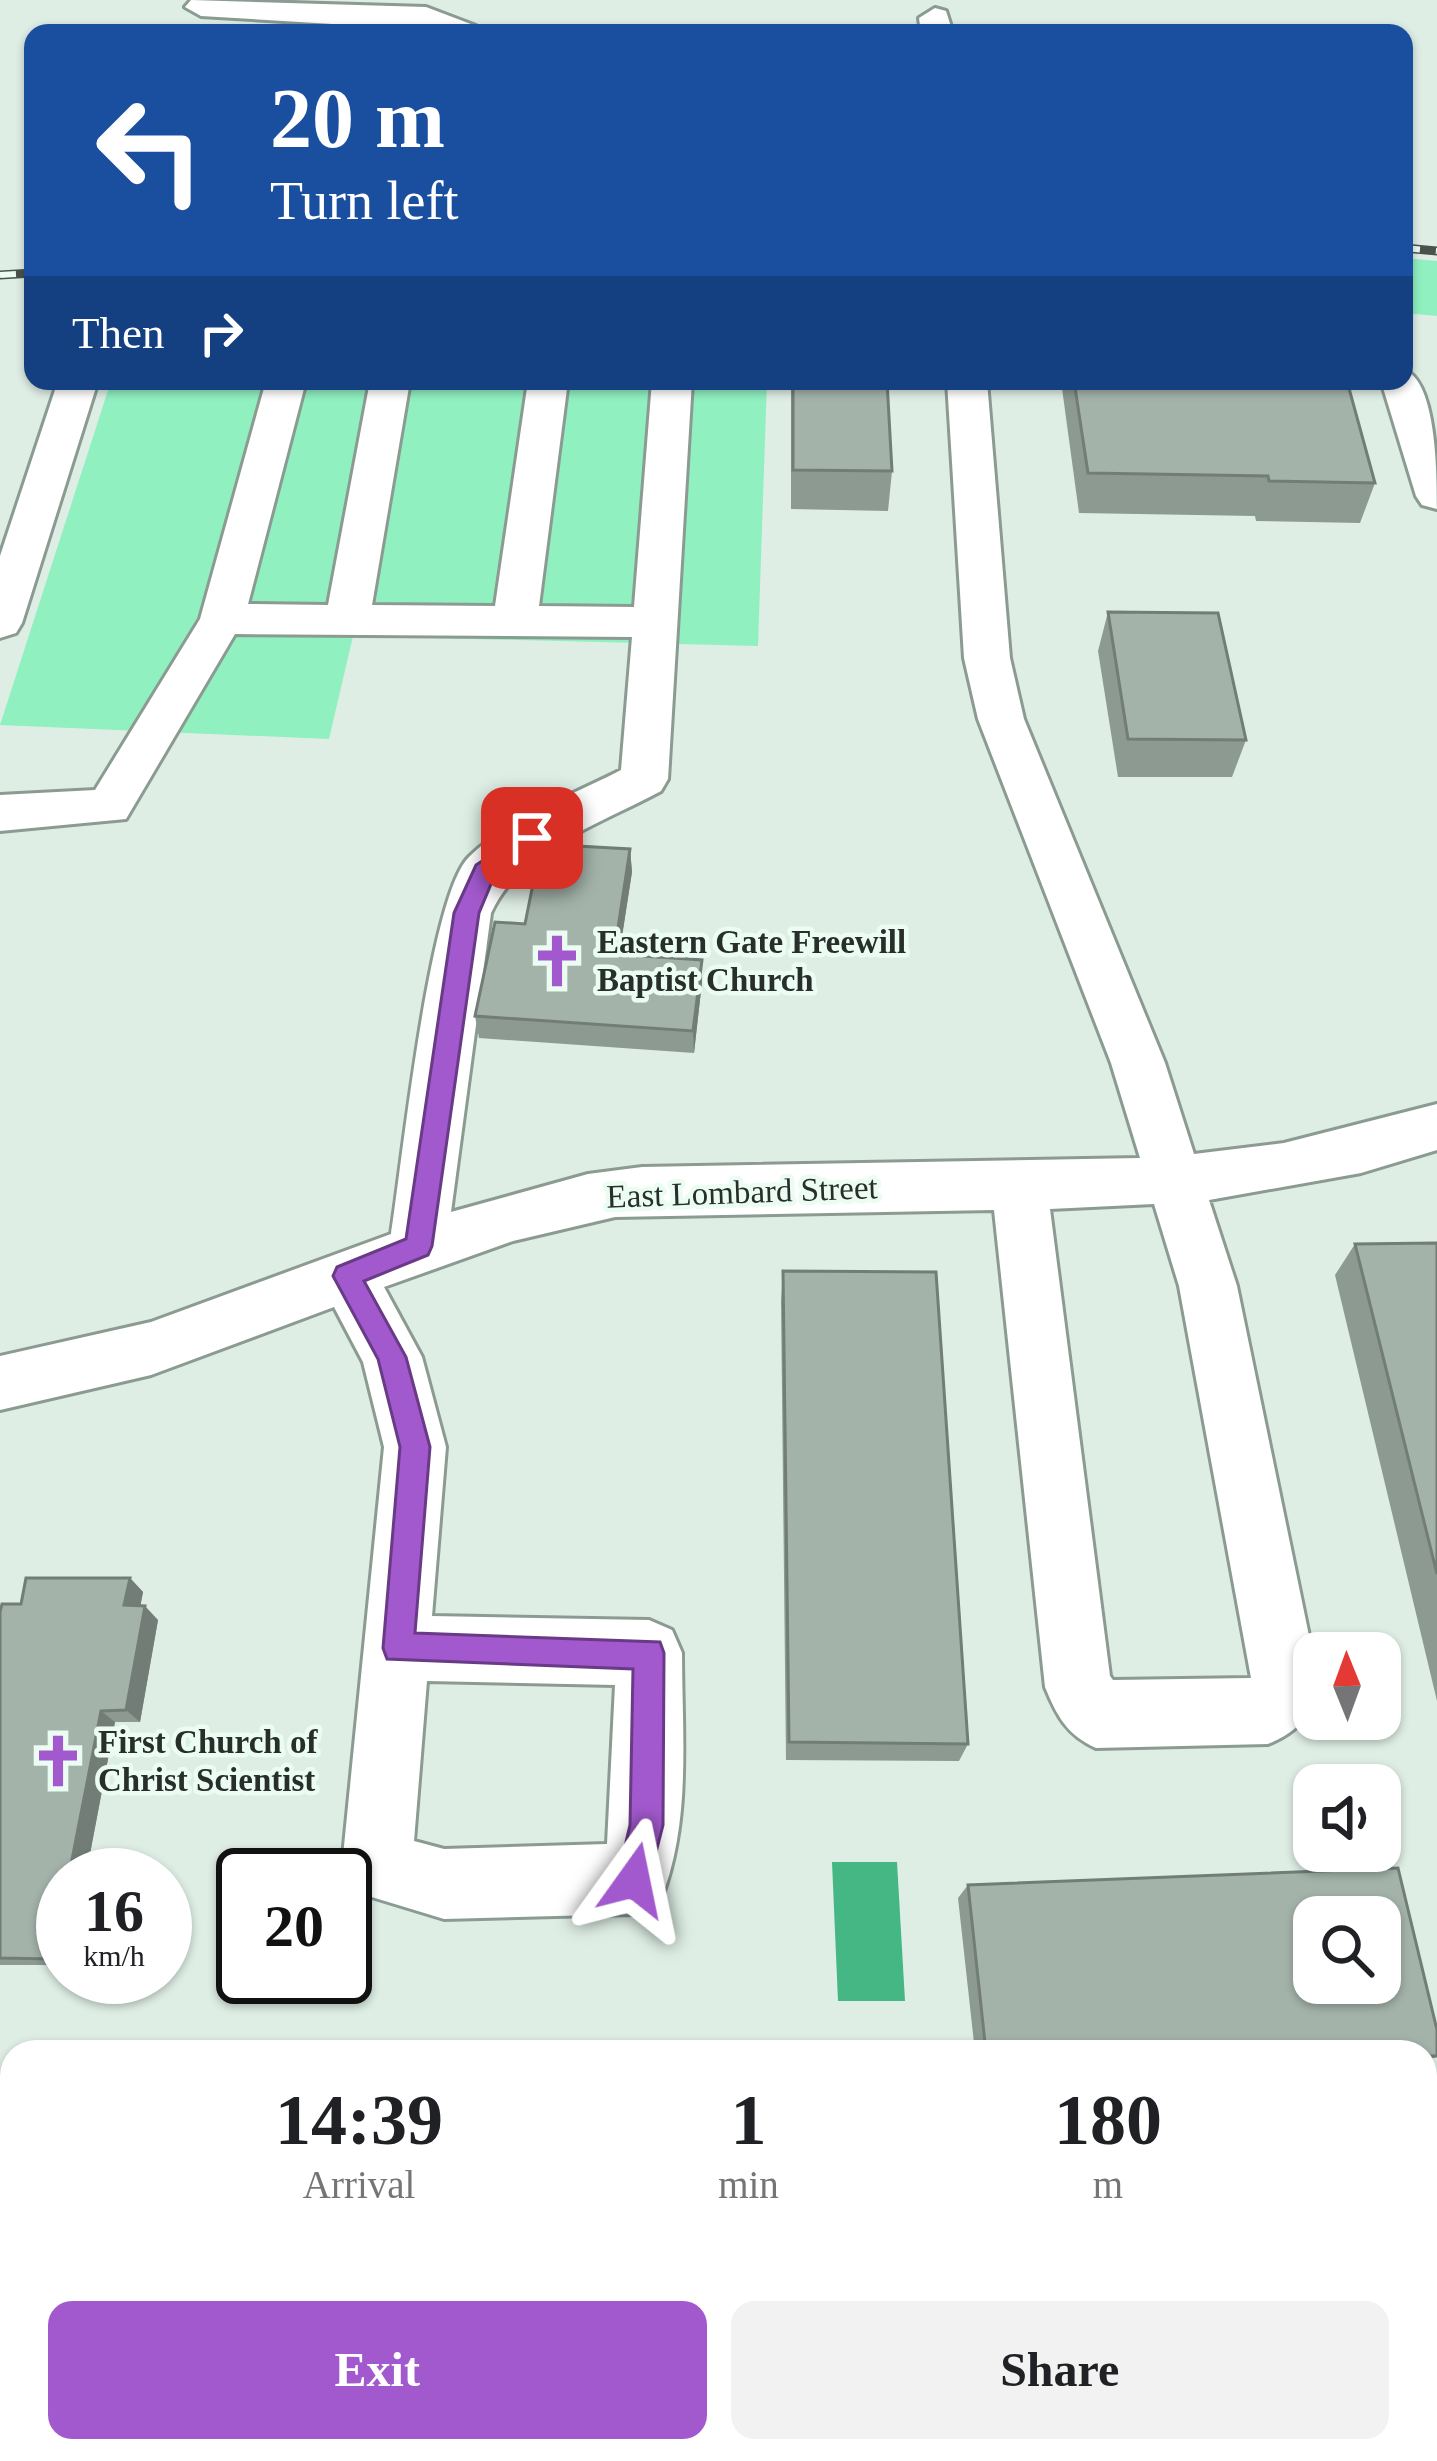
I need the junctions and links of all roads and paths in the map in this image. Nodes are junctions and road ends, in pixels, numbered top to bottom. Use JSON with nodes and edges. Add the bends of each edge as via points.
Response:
{"nodes":[{"id":1,"x":198,"y":13,"type":"edge"},
{"id":2,"x":443,"y":24,"type":"edge"},
{"id":3,"x":75,"y":390,"type":"edge"},
{"id":4,"x":284,"y":390,"type":"edge"},
{"id":5,"x":388,"y":390,"type":"edge"},
{"id":6,"x":547,"y":390,"type":"edge"},
{"id":7,"x":671,"y":390,"type":"edge"},
{"id":8,"x":968,"y":390,"type":"edge"},
{"id":9,"x":1404,"y":390,"type":"edge"},
{"id":10,"x":1437,"y":496,"type":"edge"},
{"id":11,"x":222,"y":620,"type":"junction"},
{"id":12,"x":347,"y":620,"type":"junction"},
{"id":13,"x":515,"y":621,"type":"junction"},
{"id":14,"x":654,"y":622,"type":"junction"},
{"id":15,"x":0,"y":623,"type":"edge"},
{"id":16,"x":0,"y":813,"type":"edge"},
{"id":17,"x":1437,"y":1127,"type":"edge"},
{"id":18,"x":1176,"y":1180,"type":"junction"},
{"id":19,"x":1018,"y":1186,"type":"junction"},
{"id":20,"x":418,"y":1246,"type":"junction"},
{"id":21,"x":347,"y":1276,"type":"junction"},
{"id":22,"x":0,"y":1383,"type":"edge"},
{"id":23,"x":398,"y":1648,"type":"junction"}],
"edges":[{"from":1,"to":2,"type":"street","via":[[426,17]]},
{"from":3,"to":15,"type":"street"},
{"from":4,"to":11,"type":"street"},
{"from":5,"to":12,"type":"street"},
{"from":6,"to":13,"type":"street"},
{"from":7,"to":14,"type":"street"},
{"from":8,"to":18,"type":"street","via":[[987,658],[1001,719]]},
{"from":9,"to":10,"type":"street"},
{"from":11,"to":12,"type":"street"},
{"from":11,"to":16,"type":"street","via":[[109,807]]},
{"from":12,"to":13,"type":"street"},
{"from":13,"to":14,"type":"street"},
{"from":14,"to":20,"type":"street","via":[[644,779],[485,871],[466,913]]},
{"from":17,"to":18,"type":"street","name":"East Lombard Street"},
{"from":18,"to":19,"type":"street","name":"East Lombard Street"},
{"from":18,"to":19,"type":"street","via":[[1208,1286],[1287,1691],[1268,1711],[1096,1714],[1078,1687]]},
{"from":19,"to":20,"type":"street","name":"East Lombard Street","via":[[592,1197]]},
{"from":20,"to":21,"type":"street","name":"East Lombard Street"},
{"from":21,"to":22,"type":"street","name":"East Lombard Street","via":[[190,1339],[71,1374]]},
{"from":21,"to":23,"type":"street","via":[[392,1357],[415,1447]]},
{"from":23,"to":23,"type":"street","via":[[376,1866],[444,1884],[634,1880],[647,1825],[649,1653]]}]}
